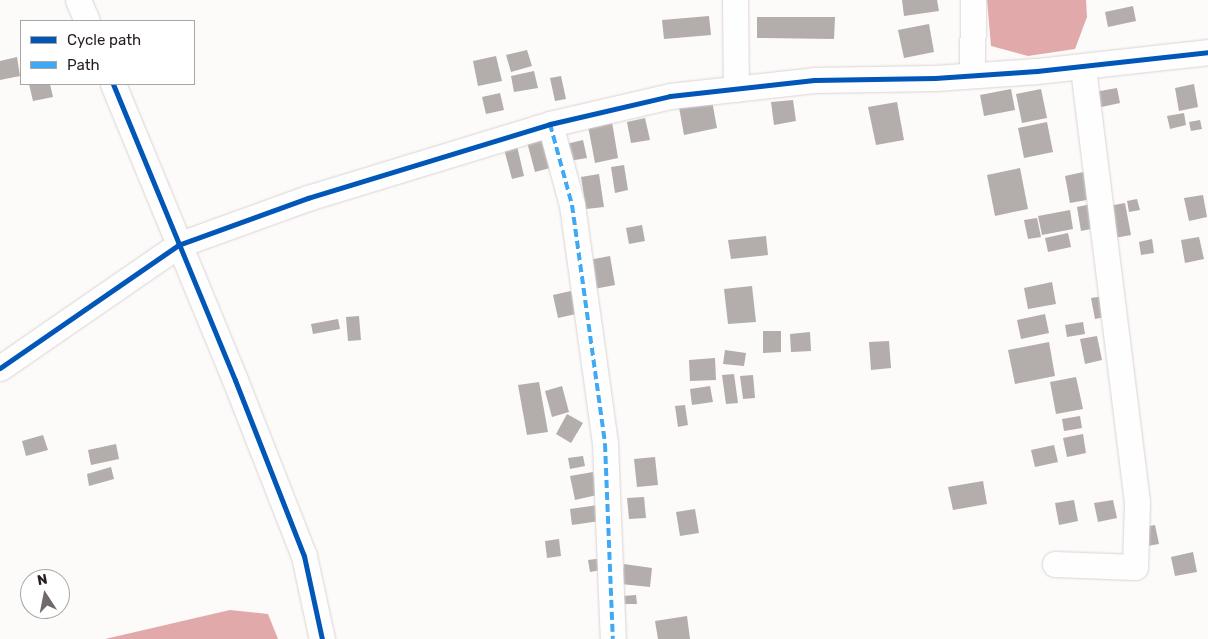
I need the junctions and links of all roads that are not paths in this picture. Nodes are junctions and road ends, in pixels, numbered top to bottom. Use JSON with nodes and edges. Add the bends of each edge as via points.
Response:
{"nodes":[{"id":1,"x":78,"y":0,"type":"edge"},
{"id":2,"x":736,"y":0,"type":"edge"},
{"id":3,"x":973,"y":0,"type":"edge"},
{"id":4,"x":87,"y":20,"type":"edge"},
{"id":5,"x":1208,"y":52,"type":"edge"},
{"id":6,"x":1083,"y":66,"type":"junction"},
{"id":7,"x":972,"y":75,"type":"junction"},
{"id":8,"x":113,"y":85,"type":"edge"},
{"id":9,"x":736,"y":89,"type":"junction"},
{"id":10,"x":550,"y":124,"type":"junction"},
{"id":11,"x":178,"y":245,"type":"junction"},
{"id":12,"x":0,"y":368,"type":"edge"},
{"id":13,"x":1055,"y":564,"type":"dead end"},
{"id":14,"x":322,"y":639,"type":"edge"},
{"id":15,"x":613,"y":639,"type":"edge"}],
"edges":[{"from":1,"to":4,"type":"street"},
{"from":2,"to":9,"type":"street"},
{"from":3,"to":7,"type":"street"},
{"from":5,"to":6,"type":"street"},
{"from":6,"to":7,"type":"street"},
{"from":6,"to":13,"type":"street","via":[[1137,502],[1135,567]]},
{"from":7,"to":9,"type":"street","via":[[814,80]]},
{"from":8,"to":11,"type":"street"},
{"from":9,"to":10,"type":"street","via":[[670,96]]},
{"from":10,"to":11,"type":"street","via":[[308,198]]},
{"from":10,"to":15,"type":"street","via":[[572,205],[605,444]]},
{"from":11,"to":12,"type":"street"},
{"from":11,"to":14,"type":"street","via":[[304,556]]}]}
